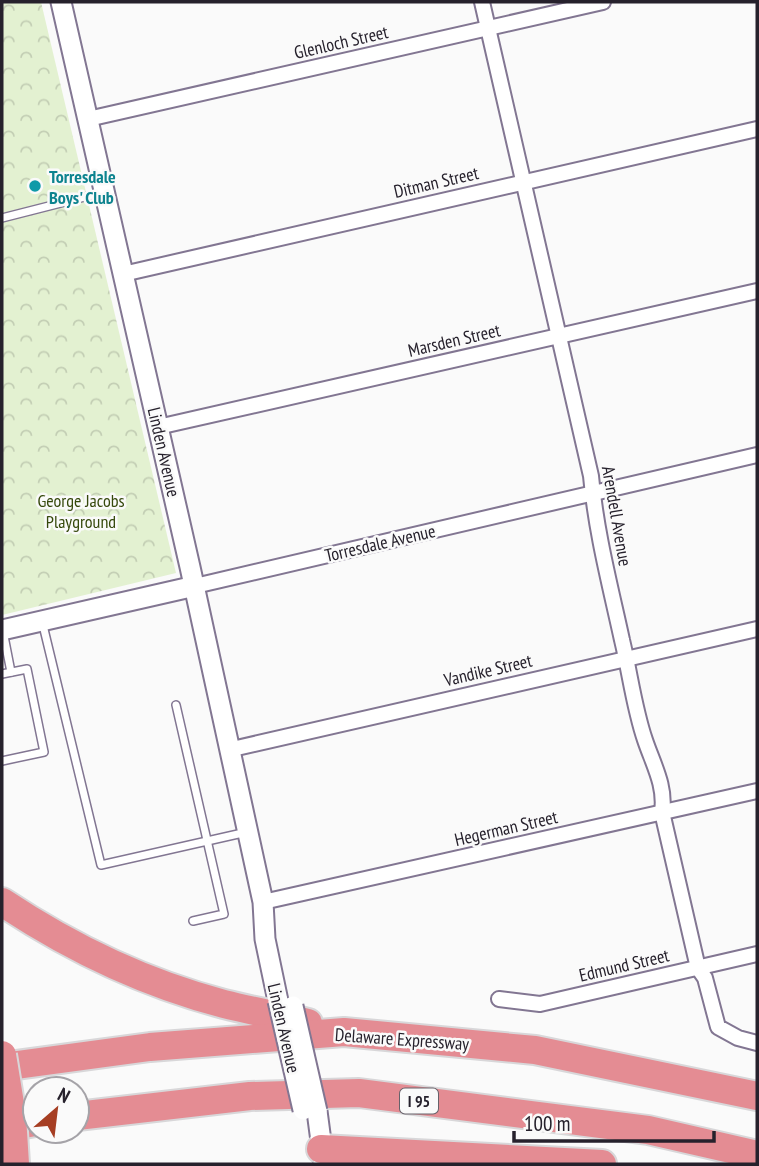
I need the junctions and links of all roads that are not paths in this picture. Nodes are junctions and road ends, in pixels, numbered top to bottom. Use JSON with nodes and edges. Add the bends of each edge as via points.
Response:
{"nodes":[{"id":1,"x":61,"y":2,"type":"edge"},
{"id":2,"x":482,"y":2,"type":"edge"},
{"id":3,"x":603,"y":2,"type":"edge"},
{"id":4,"x":488,"y":28,"type":"junction"},
{"id":5,"x":88,"y":118,"type":"junction"},
{"id":6,"x":757,"y":128,"type":"edge"},
{"id":7,"x":524,"y":182,"type":"junction"},
{"id":8,"x":104,"y":192,"type":"junction"},
{"id":9,"x":2,"y":218,"type":"edge"},
{"id":10,"x":123,"y":274,"type":"junction"},
{"id":11,"x":757,"y":291,"type":"edge"},
{"id":12,"x":559,"y":336,"type":"junction"},
{"id":13,"x":158,"y":427,"type":"junction"},
{"id":14,"x":757,"y":455,"type":"edge"},
{"id":15,"x":593,"y":495,"type":"junction"},
{"id":16,"x":195,"y":586,"type":"junction"},
{"id":17,"x":41,"y":620,"type":"junction"},
{"id":18,"x":757,"y":629,"type":"edge"},
{"id":19,"x":2,"y":630,"type":"edge"},
{"id":20,"x":626,"y":659,"type":"junction"},
{"id":21,"x":11,"y":672,"type":"junction"},
{"id":22,"x":2,"y":674,"type":"edge"},
{"id":23,"x":176,"y":705,"type":"dead end"},
{"id":24,"x":228,"y":750,"type":"junction"},
{"id":25,"x":2,"y":761,"type":"edge"},
{"id":26,"x":757,"y":791,"type":"edge"},
{"id":27,"x":662,"y":812,"type":"junction"},
{"id":28,"x":247,"y":832,"type":"junction"},
{"id":29,"x":208,"y":841,"type":"junction"},
{"id":30,"x":2,"y":902,"type":"edge"},
{"id":31,"x":263,"y":902,"type":"junction"},
{"id":32,"x":193,"y":921,"type":"dead end"},
{"id":33,"x":757,"y":954,"type":"edge"},
{"id":34,"x":698,"y":968,"type":"junction"},
{"id":35,"x":499,"y":999,"type":"dead end"},
{"id":36,"x":344,"y":1032,"type":"junction"},
{"id":37,"x":757,"y":1043,"type":"edge"},
{"id":38,"x":2,"y":1055,"type":"edge"},
{"id":39,"x":2,"y":1067,"type":"edge"},
{"id":40,"x":757,"y":1096,"type":"edge"},
{"id":41,"x":91,"y":1114,"type":"edge"},
{"id":42,"x":21,"y":1125,"type":"edge"},
{"id":43,"x":2,"y":1128,"type":"edge"},
{"id":44,"x":2,"y":1135,"type":"edge"},
{"id":45,"x":757,"y":1155,"type":"edge"},
{"id":46,"x":323,"y":1157,"type":"edge"},
{"id":47,"x":427,"y":1160,"type":"edge"},
{"id":48,"x":5,"y":1164,"type":"edge"},
{"id":49,"x":15,"y":1164,"type":"edge"},
{"id":50,"x":602,"y":1164,"type":"edge"}],
"edges":[{"from":1,"to":5,"type":"street","name":"Linden Avenue"},
{"from":2,"to":4,"type":"street","name":"Arendell Avenue"},
{"from":3,"to":4,"type":"street","name":"Glenloch Street"},
{"from":4,"to":5,"type":"street","name":"Glenloch Street"},
{"from":4,"to":7,"type":"street","name":"Arendell Avenue"},
{"from":5,"to":8,"type":"street","name":"Linden Avenue"},
{"from":6,"to":7,"type":"street","name":"Ditman Street"},
{"from":7,"to":10,"type":"street","name":"Ditman Street"},
{"from":7,"to":12,"type":"street","name":"Arendell Avenue"},
{"from":8,"to":9,"type":"lane"},
{"from":8,"to":10,"type":"street","name":"Linden Avenue"},
{"from":10,"to":13,"type":"street","name":"Linden Avenue"},
{"from":11,"to":12,"type":"street","name":"Marsden Street"},
{"from":12,"to":13,"type":"street","name":"Marsden Street"},
{"from":12,"to":15,"type":"street","name":"Arendell Avenue"},
{"from":13,"to":16,"type":"street","name":"Linden Avenue"},
{"from":14,"to":15,"type":"street","name":"Torresdale Avenue"},
{"from":15,"to":16,"type":"street","name":"Torresdale Avenue"},
{"from":15,"to":20,"type":"street","name":"Arendell Avenue"},
{"from":16,"to":17,"type":"street","name":"Torresdale Avenue"},
{"from":16,"to":24,"type":"street","name":"Linden Avenue"},
{"from":17,"to":19,"type":"street","name":"Torresdale Avenue"},
{"from":17,"to":29,"type":"lane","via":[[101,865]]},
{"from":18,"to":20,"type":"street","name":"Vandike Street"},
{"from":19,"to":21,"type":"lane"},
{"from":20,"to":24,"type":"street","name":"Vandike Street"},
{"from":20,"to":27,"type":"street","name":"Arendell Avenue","via":[[664,799]]},
{"from":21,"to":22,"type":"lane"},
{"from":21,"to":25,"type":"lane","via":[[27,669],[44,752]]},
{"from":23,"to":29,"type":"lane"},
{"from":24,"to":28,"type":"street","name":"Linden Avenue"},
{"from":26,"to":27,"type":"street","name":"Hegerman Street"},
{"from":27,"to":31,"type":"street","name":"Hegerman Street"},
{"from":27,"to":34,"type":"street","name":"Arendell Avenue"},
{"from":28,"to":29,"type":"lane"},
{"from":28,"to":31,"type":"street","name":"Linden Avenue"},
{"from":29,"to":32,"type":"lane","via":[[224,914]]},
{"from":30,"to":36,"type":"highway","via":[[73,946],[143,977],[226,1005]]},
{"from":31,"to":46,"type":"street","name":"Linden Avenue","bridge":true,"via":[[265,939],[286,1002]]},
{"from":33,"to":34,"type":"street","name":"Edmund Street"},
{"from":34,"to":35,"type":"street","name":"Edmund Street","via":[[540,1004]]},
{"from":34,"to":37,"type":"street","name":"Arendell Avenue","via":[[722,1031]]},
{"from":36,"to":39,"type":"highway","name":"Delaware Expressway","via":[[172,1044]]},
{"from":36,"to":40,"type":"highway","name":"Delaware Expressway","via":[[536,1050]]},
{"from":38,"to":49,"type":"highway","bridge":true},
{"from":41,"to":45,"type":"highway","number":"I 95","via":[[250,1096],[359,1093],[648,1130]]},
{"from":42,"to":43,"type":"highway"},
{"from":44,"to":48,"type":"highway"},
{"from":46,"to":47,"type":"highway"},
{"from":47,"to":50,"type":"highway"}]}
